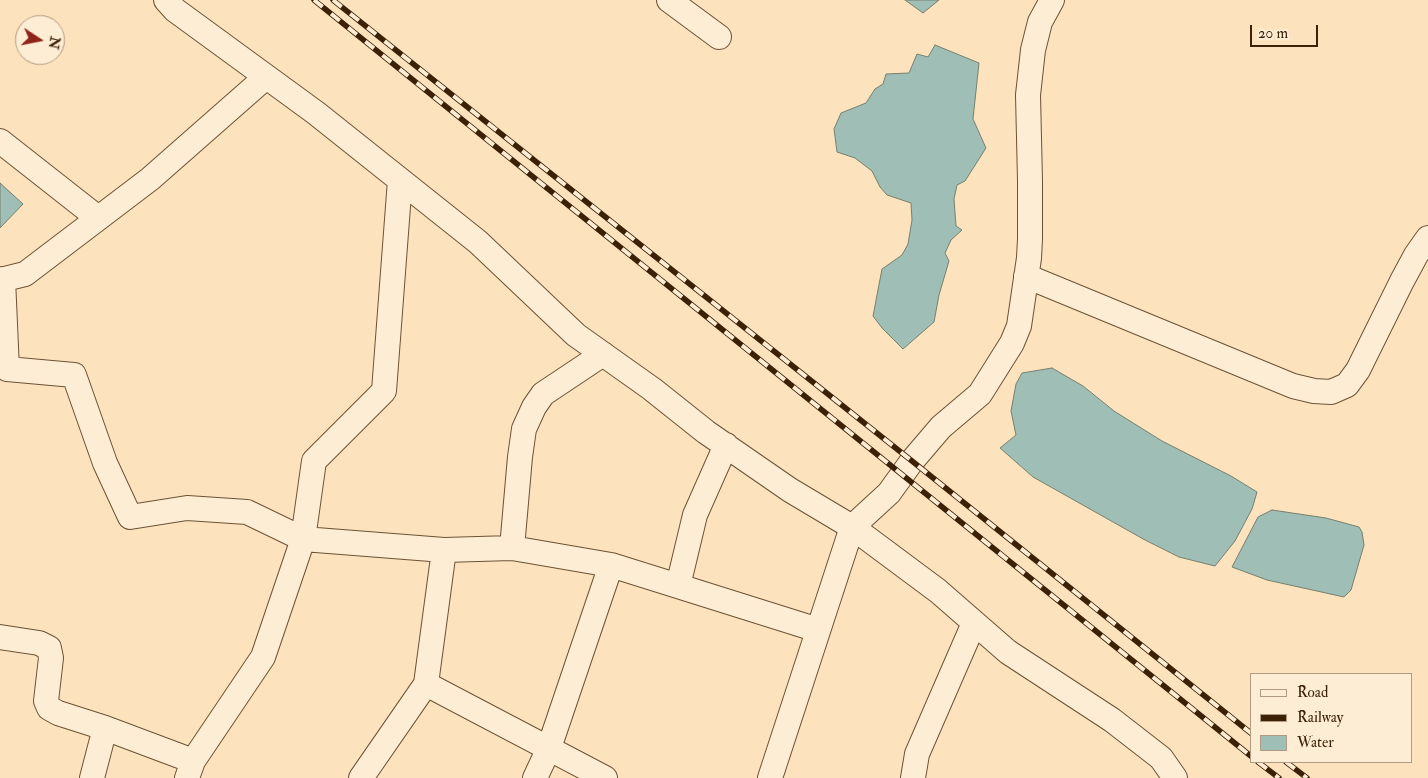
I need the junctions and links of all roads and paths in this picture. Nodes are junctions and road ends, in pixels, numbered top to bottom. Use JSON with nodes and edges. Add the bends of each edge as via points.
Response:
{"nodes":[{"id":1,"x":166,"y":0,"type":"edge"},
{"id":2,"x":669,"y":0,"type":"edge"},
{"id":3,"x":1052,"y":0,"type":"edge"},
{"id":4,"x":719,"y":38,"type":"dead end"},
{"id":5,"x":266,"y":77,"type":"junction"},
{"id":6,"x":0,"y":141,"type":"edge"},
{"id":7,"x":400,"y":180,"type":"junction"},
{"id":8,"x":98,"y":218,"type":"junction"},
{"id":9,"x":1428,"y":238,"type":"edge"},
{"id":10,"x":1026,"y":276,"type":"junction"},
{"id":11,"x":1,"y":279,"type":"edge"},
{"id":12,"x":603,"y":354,"type":"junction"},
{"id":13,"x":726,"y":446,"type":"junction"},
{"id":14,"x":852,"y":527,"type":"junction"},
{"id":15,"x":303,"y":539,"type":"junction"},
{"id":16,"x":512,"y":548,"type":"junction"},
{"id":17,"x":444,"y":550,"type":"junction"},
{"id":18,"x":611,"y":565,"type":"junction"},
{"id":19,"x":678,"y":586,"type":"junction"},
{"id":20,"x":974,"y":623,"type":"junction"},
{"id":21,"x":818,"y":630,"type":"junction"},
{"id":22,"x":0,"y":637,"type":"edge"},
{"id":23,"x":426,"y":684,"type":"junction"},
{"id":24,"x":105,"y":728,"type":"junction"},
{"id":25,"x":549,"y":748,"type":"junction"},
{"id":26,"x":190,"y":769,"type":"edge"},
{"id":27,"x":92,"y":778,"type":"edge"},
{"id":28,"x":361,"y":778,"type":"edge"},
{"id":29,"x":535,"y":778,"type":"edge"},
{"id":30,"x":605,"y":778,"type":"edge"},
{"id":31,"x":770,"y":778,"type":"edge"},
{"id":32,"x":913,"y":778,"type":"edge"},
{"id":33,"x":1175,"y":778,"type":"edge"}],
"edges":[{"from":1,"to":5,"type":"street"},
{"from":2,"to":4,"type":"street"},
{"from":3,"to":10,"type":"street","via":[[1040,22],[1028,95],[1030,239]]},
{"from":5,"to":7,"type":"street"},
{"from":5,"to":8,"type":"street","via":[[150,179]]},
{"from":6,"to":8,"type":"street"},
{"from":7,"to":12,"type":"street","via":[[478,242],[576,335]]},
{"from":7,"to":15,"type":"street","via":[[384,391],[314,461]]},
{"from":8,"to":11,"type":"street","via":[[25,274]]},
{"from":9,"to":10,"type":"street","via":[[1402,281],[1358,370],[1347,385],[1331,392],[1293,386]]},
{"from":10,"to":14,"type":"street","via":[[1019,326],[980,394],[941,427],[889,493]]},
{"from":11,"to":15,"type":"street","via":[[7,369],[74,375],[104,463],[130,517],[187,508],[247,512]]},
{"from":12,"to":13,"type":"street"},
{"from":12,"to":16,"type":"street","via":[[544,394],[534,407],[524,429]]},
{"from":13,"to":14,"type":"street"},
{"from":13,"to":19,"type":"street","via":[[695,515]]},
{"from":14,"to":20,"type":"street","via":[[938,591]]},
{"from":14,"to":21,"type":"street"},
{"from":15,"to":17,"type":"street"},
{"from":15,"to":26,"type":"street","via":[[263,657]]},
{"from":16,"to":17,"type":"street"},
{"from":16,"to":18,"type":"street"},
{"from":17,"to":23,"type":"street"},
{"from":18,"to":19,"type":"street"},
{"from":18,"to":25,"type":"street"},
{"from":19,"to":21,"type":"street"},
{"from":20,"to":32,"type":"street","via":[[918,754]]},
{"from":20,"to":33,"type":"street","via":[[1008,652],[1112,720],[1162,758]]},
{"from":21,"to":31,"type":"street"},
{"from":22,"to":24,"type":"street","via":[[39,643],[48,648],[51,658],[46,701],[49,708]]},
{"from":23,"to":25,"type":"street"},
{"from":23,"to":28,"type":"street"},
{"from":24,"to":26,"type":"street"},
{"from":24,"to":27,"type":"street"},
{"from":25,"to":29,"type":"street"},
{"from":25,"to":30,"type":"street"}]}
